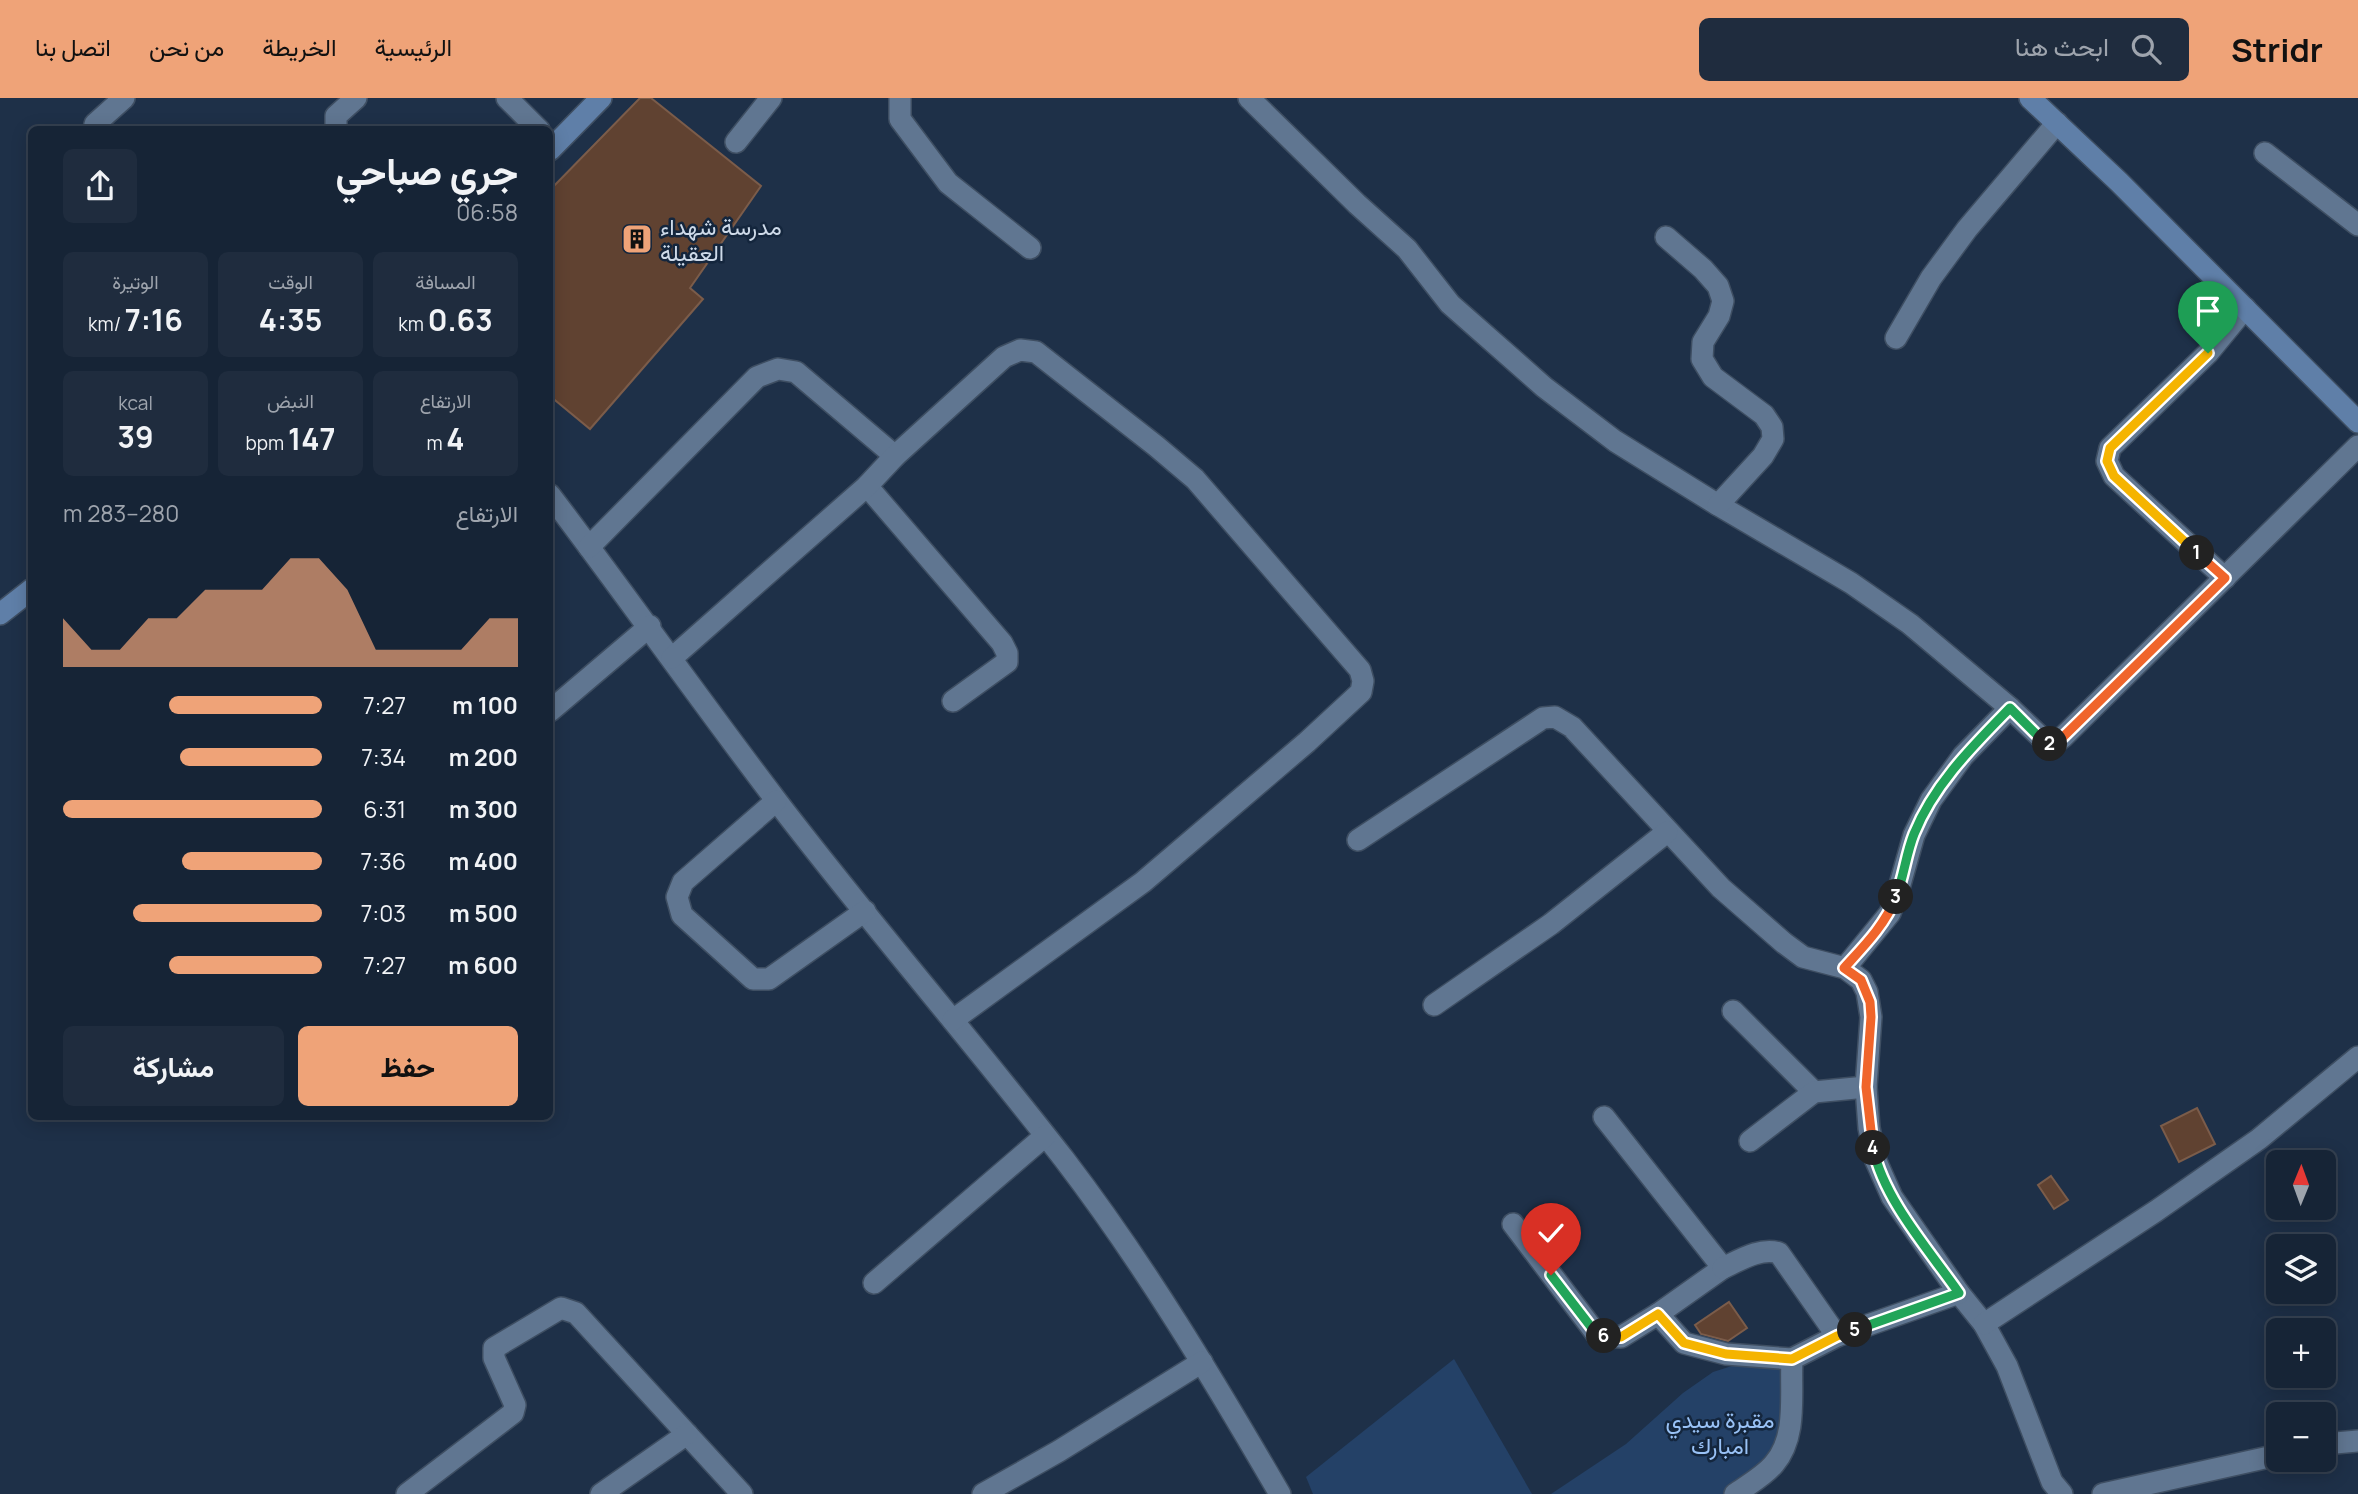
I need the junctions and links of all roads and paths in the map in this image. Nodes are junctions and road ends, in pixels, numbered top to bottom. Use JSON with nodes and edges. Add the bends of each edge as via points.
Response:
{"nodes":[{"id":1,"x":124,"y":98,"type":"edge"},
{"id":2,"x":356,"y":98,"type":"edge"},
{"id":3,"x":507,"y":98,"type":"edge"},
{"id":4,"x":601,"y":98,"type":"edge"},
{"id":5,"x":771,"y":98,"type":"edge"},
{"id":6,"x":900,"y":98,"type":"edge"},
{"id":7,"x":1249,"y":98,"type":"edge"},
{"id":8,"x":2030,"y":98,"type":"edge"},
{"id":9,"x":2057,"y":123,"type":"junction"},
{"id":10,"x":95,"y":126,"type":"edge"},
{"id":11,"x":336,"y":126,"type":"edge"},
{"id":12,"x":535,"y":126,"type":"edge"},
{"id":13,"x":736,"y":142,"type":"dead end"},
{"id":14,"x":553,"y":143,"type":"edge"},
{"id":15,"x":2265,"y":153,"type":"dead end"},
{"id":16,"x":2358,"y":225,"type":"edge"},
{"id":17,"x":1666,"y":237,"type":"dead end"},
{"id":18,"x":1030,"y":248,"type":"dead end"},
{"id":19,"x":2245,"y":308,"type":"junction"},
{"id":20,"x":1896,"y":338,"type":"dead end"},
{"id":21,"x":2358,"y":422,"type":"edge"},
{"id":22,"x":2358,"y":446,"type":"edge"},
{"id":23,"x":895,"y":456,"type":"junction"},
{"id":24,"x":867,"y":486,"type":"junction"},
{"id":25,"x":553,"y":499,"type":"edge"},
{"id":26,"x":1718,"y":505,"type":"junction"},
{"id":27,"x":589,"y":547,"type":"junction"},
{"id":28,"x":2225,"y":578,"type":"junction"},
{"id":29,"x":28,"y":592,"type":"edge"},
{"id":30,"x":0,"y":614,"type":"edge"},
{"id":31,"x":650,"y":626,"type":"junction"},
{"id":32,"x":672,"y":658,"type":"junction"},
{"id":33,"x":953,"y":701,"type":"dead end"},
{"id":34,"x":553,"y":708,"type":"edge"},
{"id":35,"x":2010,"y":708,"type":"junction"},
{"id":36,"x":776,"y":800,"type":"junction"},
{"id":37,"x":1667,"y":832,"type":"junction"},
{"id":38,"x":1358,"y":840,"type":"dead end"},
{"id":39,"x":865,"y":911,"type":"junction"},
{"id":40,"x":1844,"y":968,"type":"junction"},
{"id":41,"x":1434,"y":1005,"type":"dead end"},
{"id":42,"x":1733,"y":1011,"type":"dead end"},
{"id":43,"x":953,"y":1020,"type":"junction"},
{"id":44,"x":2358,"y":1057,"type":"edge"},
{"id":45,"x":1866,"y":1087,"type":"junction"},
{"id":46,"x":1814,"y":1092,"type":"junction"},
{"id":47,"x":1604,"y":1117,"type":"dead end"},
{"id":48,"x":1045,"y":1136,"type":"junction"},
{"id":49,"x":1750,"y":1141,"type":"dead end"},
{"id":50,"x":1513,"y":1224,"type":"dead end"},
{"id":51,"x":1723,"y":1268,"type":"junction"},
{"id":52,"x":874,"y":1283,"type":"dead end"},
{"id":53,"x":1959,"y":1293,"type":"junction"},
{"id":54,"x":1658,"y":1314,"type":"junction"},
{"id":55,"x":1984,"y":1324,"type":"junction"},
{"id":56,"x":1837,"y":1336,"type":"junction"},
{"id":57,"x":1792,"y":1359,"type":"junction"},
{"id":58,"x":1202,"y":1362,"type":"junction"},
{"id":59,"x":687,"y":1434,"type":"junction"},
{"id":60,"x":2336,"y":1441,"type":"edge"},
{"id":61,"x":2358,"y":1441,"type":"edge"},
{"id":62,"x":2266,"y":1458,"type":"edge"},
{"id":63,"x":407,"y":1494,"type":"edge"},
{"id":64,"x":601,"y":1494,"type":"edge"},
{"id":65,"x":743,"y":1494,"type":"edge"},
{"id":66,"x":983,"y":1494,"type":"edge"},
{"id":67,"x":1280,"y":1494,"type":"edge"},
{"id":68,"x":1735,"y":1494,"type":"edge"},
{"id":69,"x":2062,"y":1494,"type":"edge"},
{"id":70,"x":2104,"y":1494,"type":"edge"}],
"edges":[{"from":1,"to":10,"type":"street"},
{"from":2,"to":11,"type":"street","via":[[336,116]]},
{"from":3,"to":12,"type":"street"},
{"from":4,"to":14,"type":"street"},
{"from":5,"to":13,"type":"street"},
{"from":6,"to":18,"type":"street","via":[[900,118],[948,183]]},
{"from":7,"to":26,"type":"street","via":[[1407,249],[1450,304],[1507,356],[1615,441]]},
{"from":8,"to":9,"type":"street"},
{"from":9,"to":19,"type":"street"},
{"from":9,"to":20,"type":"street","via":[[1967,229]]},
{"from":15,"to":16,"type":"street"},
{"from":17,"to":26,"type":"street","via":[[1703,269],[1718,286],[1723,301],[1703,342],[1702,359],[1713,377],[1764,415],[1772,428],[1773,439],[1763,456]]},
{"from":19,"to":21,"type":"street"},
{"from":19,"to":28,"type":"street","via":[[2192,370],[2110,448],[2107,461],[2114,476]]},
{"from":22,"to":28,"type":"street"},
{"from":23,"to":24,"type":"street"},
{"from":23,"to":27,"type":"street","via":[[796,372],[778,369],[757,377]]},
{"from":23,"to":43,"type":"street","via":[[1004,357],[1020,350],[1036,352],[1195,479],[1360,670],[1363,681],[1361,692],[1350,704],[1143,882]]},
{"from":24,"to":32,"type":"street"},
{"from":24,"to":33,"type":"street","via":[[1007,653],[1007,662]]},
{"from":25,"to":27,"type":"street"},
{"from":26,"to":35,"type":"street","via":[[1851,583],[1910,624]]},
{"from":27,"to":31,"type":"street"},
{"from":28,"to":35,"type":"street","via":[[2055,743],[2042,740]]},
{"from":29,"to":30,"type":"street"},
{"from":31,"to":32,"type":"street"},
{"from":31,"to":34,"type":"street"},
{"from":32,"to":36,"type":"street"},
{"from":35,"to":40,"type":"street","via":[[1963,756],[1931,800],[1914,835],[1890,913]]},
{"from":36,"to":39,"type":"street"},
{"from":36,"to":39,"type":"street","via":[[683,882],[677,897],[682,915],[753,979],[769,979]]},
{"from":37,"to":38,"type":"street","via":[[1572,727],[1555,717],[1543,718]]},
{"from":37,"to":40,"type":"street","via":[[1784,943],[1803,957]]},
{"from":37,"to":41,"type":"street","via":[[1551,924]]},
{"from":39,"to":43,"type":"street"},
{"from":40,"to":45,"type":"street","via":[[1861,980],[1870,1002]]},
{"from":42,"to":46,"type":"street"},
{"from":43,"to":48,"type":"street"},
{"from":44,"to":55,"type":"street","via":[[2259,1139]]},
{"from":45,"to":46,"type":"street"},
{"from":45,"to":53,"type":"street","via":[[1876,1161],[1892,1197]]},
{"from":46,"to":49,"type":"street"},
{"from":47,"to":51,"type":"street"},
{"from":48,"to":52,"type":"street"},
{"from":48,"to":58,"type":"street","via":[[1133,1255]]},
{"from":50,"to":54,"type":"street","via":[[1598,1336],[1621,1337]]},
{"from":51,"to":54,"type":"street"},
{"from":51,"to":56,"type":"street","via":[[1762,1251],[1779,1253]]},
{"from":53,"to":55,"type":"street"},
{"from":53,"to":56,"type":"street"},
{"from":54,"to":57,"type":"street","via":[[1684,1343],[1726,1354]]},
{"from":55,"to":69,"type":"street","via":[[2007,1366],[2052,1482]]},
{"from":56,"to":57,"type":"street"},
{"from":57,"to":68,"type":"street","via":[[1786,1448],[1772,1466]]},
{"from":58,"to":66,"type":"street"},
{"from":58,"to":67,"type":"street"},
{"from":59,"to":63,"type":"street","via":[[576,1313],[561,1308],[494,1348],[494,1359],[515,1405],[513,1413]]},
{"from":59,"to":64,"type":"street"},
{"from":59,"to":65,"type":"street"},
{"from":60,"to":61,"type":"street"},
{"from":62,"to":70,"type":"street"}]}
